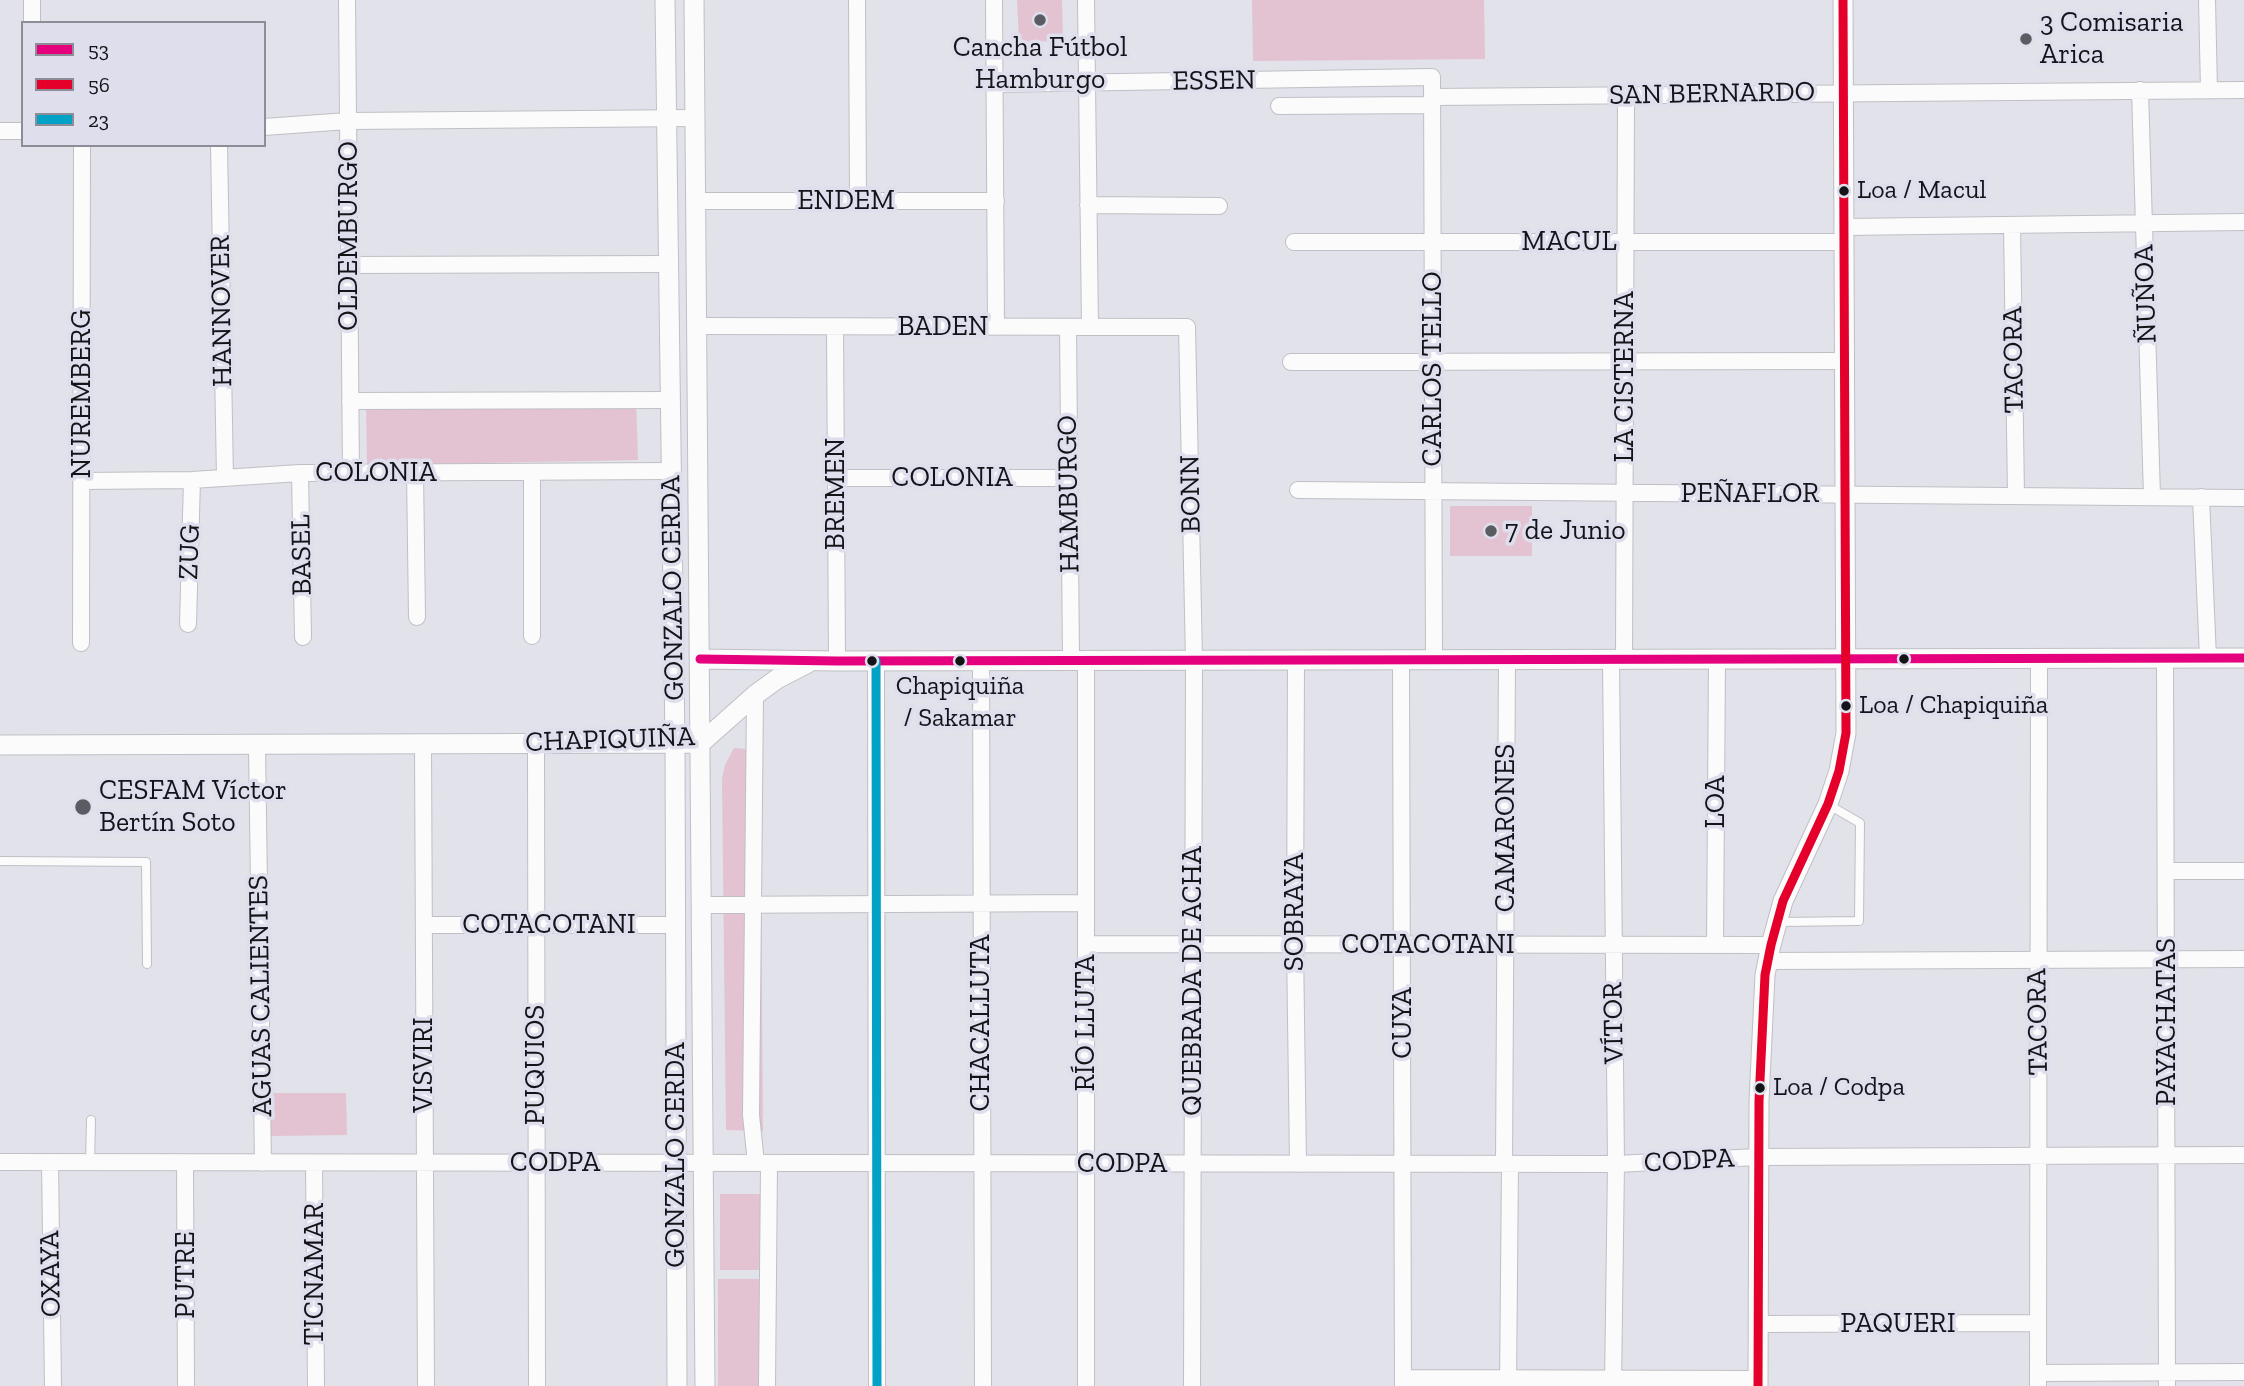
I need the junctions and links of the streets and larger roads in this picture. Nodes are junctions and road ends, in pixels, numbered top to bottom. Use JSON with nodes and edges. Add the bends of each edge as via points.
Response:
{"nodes":[{"id":1,"x":32,"y":0,"type":"edge"},
{"id":2,"x":347,"y":0,"type":"edge"},
{"id":3,"x":665,"y":0,"type":"edge"},
{"id":4,"x":694,"y":0,"type":"edge"},
{"id":5,"x":857,"y":0,"type":"edge"},
{"id":6,"x":994,"y":0,"type":"edge"},
{"id":7,"x":1086,"y":0,"type":"edge"},
{"id":8,"x":1843,"y":0,"type":"edge"},
{"id":9,"x":2207,"y":0,"type":"edge"},
{"id":10,"x":32,"y":21,"type":"edge"},
{"id":11,"x":1432,"y":77,"type":"joint"},
{"id":12,"x":1087,"y":83,"type":"junction"},
{"id":13,"x":995,"y":84,"type":"junction"},
{"id":14,"x":2140,"y":90,"type":"junction"},
{"id":15,"x":2208,"y":90,"type":"junction"},
{"id":16,"x":2244,"y":90,"type":"edge"},
{"id":17,"x":1844,"y":93,"type":"junction"},
{"id":18,"x":1626,"y":95,"type":"junction"},
{"id":19,"x":1432,"y":101,"type":"junction"},
{"id":20,"x":1279,"y":106,"type":"dead end"},
{"id":21,"x":667,"y":118,"type":"junction"},
{"id":22,"x":696,"y":118,"type":"junction"},
{"id":23,"x":348,"y":121,"type":"junction"},
{"id":24,"x":266,"y":127,"type":"edge"},
{"id":25,"x":0,"y":131,"type":"edge"},
{"id":26,"x":21,"y":131,"type":"edge"},
{"id":27,"x":82,"y":147,"type":"edge"},
{"id":28,"x":219,"y":147,"type":"edge"},
{"id":29,"x":697,"y":201,"type":"junction"},
{"id":30,"x":858,"y":201,"type":"junction"},
{"id":31,"x":996,"y":201,"type":"junction"},
{"id":32,"x":1088,"y":205,"type":"junction"},
{"id":33,"x":1219,"y":206,"type":"dead end"},
{"id":34,"x":2244,"y":222,"type":"edge"},
{"id":35,"x":2144,"y":223,"type":"junction"},
{"id":36,"x":2012,"y":225,"type":"junction"},
{"id":37,"x":1844,"y":234,"type":"junction"},
{"id":38,"x":1294,"y":242,"type":"dead end"},
{"id":39,"x":1433,"y":242,"type":"junction"},
{"id":40,"x":1626,"y":242,"type":"junction"},
{"id":41,"x":668,"y":264,"type":"junction"},
{"id":42,"x":349,"y":265,"type":"junction"},
{"id":43,"x":698,"y":326,"type":"junction"},
{"id":44,"x":835,"y":327,"type":"junction"},
{"id":45,"x":996,"y":327,"type":"junction"},
{"id":46,"x":1068,"y":327,"type":"junction"},
{"id":47,"x":1090,"y":327,"type":"junction"},
{"id":48,"x":1187,"y":327,"type":"joint"},
{"id":49,"x":1845,"y":361,"type":"junction"},
{"id":50,"x":1292,"y":362,"type":"dead end"},
{"id":51,"x":1433,"y":362,"type":"junction"},
{"id":52,"x":1625,"y":362,"type":"junction"},
{"id":53,"x":670,"y":400,"type":"junction"},
{"id":54,"x":350,"y":401,"type":"junction"},
{"id":55,"x":532,"y":471,"type":"junction"},
{"id":56,"x":671,"y":471,"type":"junction"},
{"id":57,"x":415,"y":472,"type":"junction"},
{"id":58,"x":300,"y":473,"type":"junction"},
{"id":59,"x":351,"y":473,"type":"junction"},
{"id":60,"x":225,"y":478,"type":"junction"},
{"id":61,"x":836,"y":478,"type":"junction"},
{"id":62,"x":1069,"y":478,"type":"junction"},
{"id":63,"x":192,"y":480,"type":"junction"},
{"id":64,"x":81,"y":481,"type":"junction"},
{"id":65,"x":1298,"y":490,"type":"dead end"},
{"id":66,"x":1433,"y":491,"type":"junction"},
{"id":67,"x":1625,"y":493,"type":"junction"},
{"id":68,"x":1846,"y":494,"type":"junction"},
{"id":69,"x":2016,"y":496,"type":"junction"},
{"id":70,"x":2152,"y":497,"type":"junction"},
{"id":71,"x":2201,"y":497,"type":"junction"},
{"id":72,"x":2244,"y":498,"type":"edge"},
{"id":73,"x":417,"y":617,"type":"dead end"},
{"id":74,"x":188,"y":624,"type":"dead end"},
{"id":75,"x":532,"y":636,"type":"dead end"},
{"id":76,"x":303,"y":637,"type":"dead end"},
{"id":77,"x":81,"y":643,"type":"dead end"},
{"id":78,"x":2165,"y":658,"type":"junction"},
{"id":79,"x":2208,"y":658,"type":"junction"},
{"id":80,"x":2244,"y":658,"type":"edge"},
{"id":81,"x":700,"y":659,"type":"junction"},
{"id":82,"x":1618,"y":659,"type":"junction"},
{"id":83,"x":1717,"y":659,"type":"junction"},
{"id":84,"x":1847,"y":659,"type":"junction"},
{"id":85,"x":2039,"y":659,"type":"junction"},
{"id":86,"x":1079,"y":660,"type":"junction"},
{"id":87,"x":1194,"y":660,"type":"junction"},
{"id":88,"x":1296,"y":660,"type":"junction"},
{"id":89,"x":1401,"y":660,"type":"junction"},
{"id":90,"x":1434,"y":660,"type":"junction"},
{"id":91,"x":1507,"y":660,"type":"junction"},
{"id":92,"x":812,"y":661,"type":"junction"},
{"id":93,"x":838,"y":661,"type":"junction"},
{"id":94,"x":876,"y":661,"type":"junction"},
{"id":95,"x":981,"y":661,"type":"junction"},
{"id":96,"x":755,"y":695,"type":"junction"},
{"id":97,"x":675,"y":742,"type":"junction"},
{"id":98,"x":701,"y":743,"type":"junction"},
{"id":99,"x":536,"y":744,"type":"junction"},
{"id":100,"x":0,"y":745,"type":"edge"},
{"id":101,"x":423,"y":745,"type":"junction"},
{"id":102,"x":257,"y":746,"type":"junction"},
{"id":103,"x":2166,"y":871,"type":"junction"},
{"id":104,"x":2244,"y":871,"type":"edge"},
{"id":105,"x":981,"y":903,"type":"junction"},
{"id":106,"x":1086,"y":903,"type":"junction"},
{"id":107,"x":754,"y":904,"type":"junction"},
{"id":108,"x":876,"y":904,"type":"junction"},
{"id":109,"x":702,"y":905,"type":"junction"},
{"id":110,"x":424,"y":925,"type":"junction"},
{"id":111,"x":536,"y":925,"type":"junction"},
{"id":112,"x":675,"y":925,"type":"junction"},
{"id":113,"x":1086,"y":944,"type":"junction"},
{"id":114,"x":1193,"y":944,"type":"junction"},
{"id":115,"x":1295,"y":944,"type":"junction"},
{"id":116,"x":1403,"y":944,"type":"junction"},
{"id":117,"x":1506,"y":945,"type":"junction"},
{"id":118,"x":1614,"y":945,"type":"junction"},
{"id":119,"x":1715,"y":945,"type":"junction"},
{"id":120,"x":1769,"y":953,"type":"junction"},
{"id":121,"x":2244,"y":958,"type":"edge"},
{"id":122,"x":2166,"y":959,"type":"junction"},
{"id":123,"x":2037,"y":960,"type":"junction"},
{"id":124,"x":2244,"y":1155,"type":"edge"},
{"id":125,"x":2040,"y":1156,"type":"junction"},
{"id":126,"x":2167,"y":1156,"type":"junction"},
{"id":127,"x":1758,"y":1157,"type":"junction"},
{"id":128,"x":0,"y":1162,"type":"edge"},
{"id":129,"x":50,"y":1162,"type":"junction"},
{"id":130,"x":185,"y":1163,"type":"junction"},
{"id":131,"x":263,"y":1163,"type":"junction"},
{"id":132,"x":314,"y":1163,"type":"junction"},
{"id":133,"x":424,"y":1163,"type":"junction"},
{"id":134,"x":537,"y":1163,"type":"junction"},
{"id":135,"x":676,"y":1163,"type":"junction"},
{"id":136,"x":704,"y":1163,"type":"junction"},
{"id":137,"x":762,"y":1163,"type":"junction"},
{"id":138,"x":876,"y":1164,"type":"junction"},
{"id":139,"x":981,"y":1164,"type":"junction"},
{"id":140,"x":1086,"y":1164,"type":"junction"},
{"id":141,"x":1193,"y":1164,"type":"junction"},
{"id":142,"x":1298,"y":1164,"type":"junction"},
{"id":143,"x":1404,"y":1164,"type":"junction"},
{"id":144,"x":1507,"y":1164,"type":"junction"},
{"id":145,"x":1616,"y":1164,"type":"junction"},
{"id":146,"x":2038,"y":1323,"type":"junction"},
{"id":147,"x":1758,"y":1324,"type":"junction"},
{"id":148,"x":2244,"y":1372,"type":"edge"},
{"id":149,"x":2038,"y":1379,"type":"edge"},
{"id":150,"x":2167,"y":1379,"type":"edge"},
{"id":151,"x":1403,"y":1382,"type":"edge"},
{"id":152,"x":1508,"y":1382,"type":"edge"},
{"id":153,"x":1613,"y":1382,"type":"edge"},
{"id":154,"x":1758,"y":1382,"type":"edge"},
{"id":155,"x":53,"y":1386,"type":"edge"},
{"id":156,"x":187,"y":1386,"type":"edge"},
{"id":157,"x":316,"y":1386,"type":"edge"},
{"id":158,"x":426,"y":1386,"type":"edge"},
{"id":159,"x":537,"y":1386,"type":"edge"},
{"id":160,"x":677,"y":1386,"type":"edge"},
{"id":161,"x":705,"y":1386,"type":"edge"},
{"id":162,"x":767,"y":1386,"type":"edge"},
{"id":163,"x":877,"y":1386,"type":"edge"},
{"id":164,"x":983,"y":1386,"type":"edge"},
{"id":165,"x":1086,"y":1386,"type":"edge"},
{"id":166,"x":1192,"y":1386,"type":"edge"}],
"edges":[{"from":1,"to":10,"type":"street"},
{"from":2,"to":23,"type":"street","name":"OLDEMBURGO"},
{"from":3,"to":21,"type":"street","name":"GONZALO CERDA"},
{"from":4,"to":22,"type":"street","name":"GONZALO CERDA"},
{"from":5,"to":30,"type":"street"},
{"from":6,"to":13,"type":"street"},
{"from":7,"to":12,"type":"street"},
{"from":8,"to":17,"type":"street"},
{"from":9,"to":15,"type":"street"},
{"from":11,"to":12,"type":"street","name":"ESSEN"},
{"from":11,"to":19,"type":"street","name":"CARLOS TELLO"},
{"from":12,"to":13,"type":"street","name":"ESSEN"},
{"from":12,"to":32,"type":"street"},
{"from":13,"to":31,"type":"street"},
{"from":14,"to":15,"type":"street","name":"SAN BERNARDO"},
{"from":14,"to":17,"type":"street","name":"SAN BERNARDO"},
{"from":14,"to":35,"type":"street","name":"ÑUÑOA"},
{"from":15,"to":16,"type":"street","name":"SAN BERNARDO"},
{"from":17,"to":18,"type":"street","name":"SAN BERNARDO"},
{"from":17,"to":37,"type":"street"},
{"from":18,"to":19,"type":"street","name":"SAN BERNARDO"},
{"from":18,"to":40,"type":"street","name":"LA CISTERNA"},
{"from":19,"to":20,"type":"street","name":"SAN BERNARDO"},
{"from":19,"to":39,"type":"street","name":"CARLOS TELLO"},
{"from":21,"to":22,"type":"street"},
{"from":21,"to":23,"type":"street"},
{"from":21,"to":41,"type":"street","name":"GONZALO CERDA"},
{"from":22,"to":29,"type":"street","name":"GONZALO CERDA"},
{"from":23,"to":24,"type":"street"},
{"from":23,"to":42,"type":"street","name":"OLDEMBURGO"},
{"from":25,"to":26,"type":"street"},
{"from":27,"to":64,"type":"street","name":"NUREMBERG"},
{"from":28,"to":60,"type":"street","name":"HANNOVER"},
{"from":29,"to":30,"type":"street","name":"ENDEM"},
{"from":29,"to":43,"type":"street","name":"GONZALO CERDA"},
{"from":30,"to":31,"type":"street","name":"ENDEM"},
{"from":31,"to":45,"type":"street"},
{"from":32,"to":33,"type":"street"},
{"from":32,"to":47,"type":"street"},
{"from":34,"to":35,"type":"street","name":"MACUL"},
{"from":35,"to":36,"type":"street","name":"MACUL"},
{"from":35,"to":70,"type":"street","name":"ÑUÑOA"},
{"from":36,"to":37,"type":"street","name":"MACUL"},
{"from":36,"to":69,"type":"street","name":"TACORA"},
{"from":37,"to":40,"type":"street","name":"MACUL"},
{"from":37,"to":49,"type":"street"},
{"from":38,"to":39,"type":"street","name":"MACUL"},
{"from":39,"to":40,"type":"street","name":"MACUL"},
{"from":39,"to":51,"type":"street","name":"CARLOS TELLO"},
{"from":40,"to":52,"type":"street","name":"LA CISTERNA"},
{"from":41,"to":42,"type":"street"},
{"from":41,"to":53,"type":"street","name":"GONZALO CERDA"},
{"from":42,"to":54,"type":"street","name":"OLDEMBURGO"},
{"from":43,"to":44,"type":"street","name":"BADEN"},
{"from":43,"to":81,"type":"street","name":"GONZALO CERDA"},
{"from":44,"to":45,"type":"street","name":"BADEN"},
{"from":44,"to":61,"type":"street","name":"BREMEN"},
{"from":45,"to":46,"type":"street","name":"BADEN"},
{"from":46,"to":47,"type":"street","name":"BADEN"},
{"from":46,"to":62,"type":"street","name":"HAMBURGO"},
{"from":47,"to":48,"type":"street","name":"BADEN"},
{"from":48,"to":87,"type":"street","name":"BONN"},
{"from":49,"to":52,"type":"street"},
{"from":49,"to":68,"type":"street"},
{"from":50,"to":51,"type":"street"},
{"from":51,"to":52,"type":"street"},
{"from":51,"to":66,"type":"street","name":"CARLOS TELLO"},
{"from":52,"to":67,"type":"street","name":"LA CISTERNA"},
{"from":53,"to":54,"type":"street"},
{"from":53,"to":56,"type":"street","name":"GONZALO CERDA"},
{"from":54,"to":59,"type":"street","name":"OLDEMBURGO"},
{"from":55,"to":56,"type":"street","name":"COLONIA"},
{"from":55,"to":57,"type":"street","name":"COLONIA"},
{"from":55,"to":75,"type":"street"},
{"from":56,"to":97,"type":"street","name":"GONZALO CERDA"},
{"from":57,"to":59,"type":"street","name":"COLONIA"},
{"from":57,"to":73,"type":"street"},
{"from":58,"to":59,"type":"street","name":"COLONIA"},
{"from":58,"to":60,"type":"street","name":"COLONIA"},
{"from":58,"to":76,"type":"street","name":"BASEL"},
{"from":60,"to":63,"type":"street","name":"COLONIA"},
{"from":61,"to":62,"type":"street","name":"COLONIA"},
{"from":61,"to":93,"type":"street","name":"BREMEN"},
{"from":62,"to":86,"type":"street","name":"HAMBURGO"},
{"from":63,"to":64,"type":"street","name":"COLONIA"},
{"from":63,"to":74,"type":"street","name":"ZUG"},
{"from":64,"to":77,"type":"street","name":"NUREMBERG"},
{"from":65,"to":66,"type":"street","name":"PEÑAFLOR"},
{"from":66,"to":67,"type":"street","name":"PEÑAFLOR"},
{"from":66,"to":90,"type":"street","name":"CARLOS TELLO"},
{"from":67,"to":68,"type":"street","name":"PEÑAFLOR"},
{"from":67,"to":82,"type":"street","name":"LA CISTERNA"},
{"from":68,"to":69,"type":"street","name":"PEÑAFLOR"},
{"from":68,"to":84,"type":"street"},
{"from":69,"to":70,"type":"street","name":"PEÑAFLOR"},
{"from":70,"to":71,"type":"street","name":"PEÑAFLOR"},
{"from":71,"to":72,"type":"street","name":"PEÑAFLOR"},
{"from":71,"to":79,"type":"street"},
{"from":78,"to":79,"type":"street","name":"CHAPIQUIÑA"},
{"from":78,"to":85,"type":"street","name":"CHAPIQUIÑA"},
{"from":78,"to":103,"type":"street","name":"PAYACHATAS"},
{"from":79,"to":80,"type":"street","name":"CHAPIQUIÑA"},
{"from":81,"to":92,"type":"street"},
{"from":81,"to":98,"type":"street","name":"GONZALO CERDA"},
{"from":82,"to":83,"type":"street","name":"CHAPIQUIÑA"},
{"from":82,"to":91,"type":"street","name":"CHAPIQUIÑA"},
{"from":82,"to":118,"type":"street","name":"VÍTOR"},
{"from":83,"to":84,"type":"street","name":"CHAPIQUIÑA"},
{"from":83,"to":119,"type":"street","name":"LOA"},
{"from":84,"to":85,"type":"street","name":"CHAPIQUIÑA"},
{"from":84,"to":120,"type":"street","via":[[1846,733],[1839,771],[1790,882]]},
{"from":85,"to":123,"type":"street","name":"TACORA"},
{"from":86,"to":87,"type":"street","name":"CHAPIQUIÑA"},
{"from":86,"to":95,"type":"street","name":"CHAPIQUIÑA"},
{"from":86,"to":106,"type":"street","name":"RÍO LLUTA"},
{"from":87,"to":88,"type":"street","name":"CHAPIQUIÑA"},
{"from":87,"to":114,"type":"street","name":"QUEBRADA DE ACHA"},
{"from":88,"to":89,"type":"street","name":"CHAPIQUIÑA"},
{"from":88,"to":115,"type":"street","name":"SOBRAYA"},
{"from":89,"to":90,"type":"street","name":"CHAPIQUIÑA"},
{"from":89,"to":116,"type":"street","name":"CUYA"},
{"from":90,"to":91,"type":"street","name":"CHAPIQUIÑA"},
{"from":91,"to":117,"type":"street","name":"CAMARONES"},
{"from":92,"to":93,"type":"street","name":"CHAPIQUIÑA"},
{"from":92,"to":96,"type":"street","name":"CHAPIQUIÑA"},
{"from":93,"to":94,"type":"street","name":"CHAPIQUIÑA"},
{"from":94,"to":95,"type":"street","name":"CHAPIQUIÑA"},
{"from":94,"to":108,"type":"street"},
{"from":95,"to":105,"type":"street","name":"CHACALLUTA"},
{"from":96,"to":98,"type":"street","name":"CHAPIQUIÑA"},
{"from":96,"to":107,"type":"street"},
{"from":97,"to":98,"type":"street","name":"CHAPIQUIÑA"},
{"from":97,"to":99,"type":"street","name":"CHAPIQUIÑA"},
{"from":97,"to":112,"type":"street","name":"GONZALO CERDA"},
{"from":98,"to":109,"type":"street","name":"GONZALO CERDA"},
{"from":99,"to":101,"type":"street","name":"CHAPIQUIÑA"},
{"from":99,"to":111,"type":"street","name":"PUQUIOS"},
{"from":100,"to":102,"type":"street","name":"CHAPIQUIÑA"},
{"from":101,"to":102,"type":"street","name":"CHAPIQUIÑA"},
{"from":101,"to":110,"type":"street","name":"VISVIRI"},
{"from":102,"to":131,"type":"street","name":"AGUAS CALIENTES"},
{"from":103,"to":104,"type":"street"},
{"from":103,"to":122,"type":"street","name":"PAYACHATAS"},
{"from":105,"to":106,"type":"street"},
{"from":105,"to":108,"type":"street"},
{"from":105,"to":139,"type":"street","name":"CHACALLUTA"},
{"from":106,"to":113,"type":"street","name":"RÍO LLUTA"},
{"from":107,"to":108,"type":"street"},
{"from":107,"to":109,"type":"street"},
{"from":107,"to":137,"type":"street","via":[[751,1115]]},
{"from":108,"to":138,"type":"street"},
{"from":109,"to":136,"type":"street","name":"GONZALO CERDA"},
{"from":110,"to":111,"type":"street","name":"COTACOTANI"},
{"from":110,"to":133,"type":"street","name":"VISVIRI"},
{"from":111,"to":112,"type":"street","name":"COTACOTANI"},
{"from":111,"to":134,"type":"street","name":"PUQUIOS"},
{"from":112,"to":135,"type":"street","name":"GONZALO CERDA"},
{"from":113,"to":114,"type":"street","name":"COTACOTANI"},
{"from":113,"to":140,"type":"street","name":"RÍO LLUTA"},
{"from":114,"to":115,"type":"street","name":"COTACOTANI"},
{"from":114,"to":141,"type":"street","name":"QUEBRADA DE ACHA"},
{"from":115,"to":116,"type":"street","name":"COTACOTANI"},
{"from":115,"to":142,"type":"street","name":"SOBRAYA"},
{"from":116,"to":117,"type":"street","name":"COTACOTANI"},
{"from":116,"to":143,"type":"street","name":"CUYA"},
{"from":117,"to":118,"type":"street","name":"COTACOTANI"},
{"from":117,"to":144,"type":"street","name":"CAMARONES"},
{"from":118,"to":119,"type":"street","name":"COTACOTANI"},
{"from":118,"to":145,"type":"street","name":"VÍTOR"},
{"from":119,"to":120,"type":"street","name":"COTACOTANI"},
{"from":120,"to":123,"type":"street","name":"COTACOTANI"},
{"from":120,"to":127,"type":"street"},
{"from":121,"to":122,"type":"street","name":"COTACOTANI"},
{"from":122,"to":123,"type":"street","name":"COTACOTANI"},
{"from":122,"to":126,"type":"street","name":"PAYACHATAS"},
{"from":123,"to":125,"type":"street","name":"TACORA"},
{"from":124,"to":126,"type":"street","name":"CODPA"},
{"from":125,"to":126,"type":"street","name":"CODPA"},
{"from":125,"to":127,"type":"street","name":"CODPA"},
{"from":125,"to":146,"type":"street","name":"TACORA"},
{"from":126,"to":150,"type":"street","name":"PAYACHATAS"},
{"from":127,"to":145,"type":"street","name":"CODPA"},
{"from":127,"to":147,"type":"street"},
{"from":128,"to":129,"type":"street","name":"CODPA"},
{"from":129,"to":130,"type":"street","name":"CODPA"},
{"from":129,"to":155,"type":"street","name":"OXAYA"},
{"from":130,"to":131,"type":"street","name":"CODPA"},
{"from":130,"to":156,"type":"street","name":"PUTRE"},
{"from":131,"to":132,"type":"street","name":"CODPA"},
{"from":132,"to":133,"type":"street","name":"CODPA"},
{"from":132,"to":157,"type":"street","name":"TICNAMAR"},
{"from":133,"to":134,"type":"street","name":"CODPA"},
{"from":133,"to":158,"type":"street","name":"VISVIRI"},
{"from":134,"to":135,"type":"street","name":"CODPA"},
{"from":134,"to":159,"type":"street","name":"PUQUIOS"},
{"from":135,"to":136,"type":"street","name":"CODPA"},
{"from":135,"to":160,"type":"street","name":"GONZALO CERDA"},
{"from":136,"to":137,"type":"street","name":"CODPA"},
{"from":136,"to":161,"type":"street","name":"GONZALO CERDA"},
{"from":137,"to":138,"type":"street","name":"CODPA"},
{"from":137,"to":162,"type":"street"},
{"from":138,"to":139,"type":"street","name":"CODPA"},
{"from":138,"to":163,"type":"street"},
{"from":139,"to":140,"type":"street","name":"CODPA"},
{"from":139,"to":164,"type":"street","name":"CHACALLUTA"},
{"from":140,"to":141,"type":"street","name":"CODPA"},
{"from":140,"to":165,"type":"street","name":"RÍO LLUTA"},
{"from":141,"to":142,"type":"street","name":"CODPA"},
{"from":141,"to":166,"type":"street","name":"QUEBRADA DE ACHA"},
{"from":142,"to":143,"type":"street","name":"CODPA"},
{"from":143,"to":144,"type":"street","name":"CODPA"},
{"from":143,"to":151,"type":"street","name":"CUYA"},
{"from":144,"to":145,"type":"street","name":"CODPA"},
{"from":144,"to":152,"type":"street","name":"CAMARONES"},
{"from":145,"to":153,"type":"street","name":"VÍTOR"},
{"from":146,"to":147,"type":"street","name":"PAQUERI"},
{"from":146,"to":149,"type":"street","name":"TACORA"},
{"from":147,"to":154,"type":"street"},
{"from":148,"to":150,"type":"street"},
{"from":149,"to":150,"type":"street"},
{"from":151,"to":152,"type":"street"},
{"from":152,"to":153,"type":"street"},
{"from":153,"to":154,"type":"street"}]}
